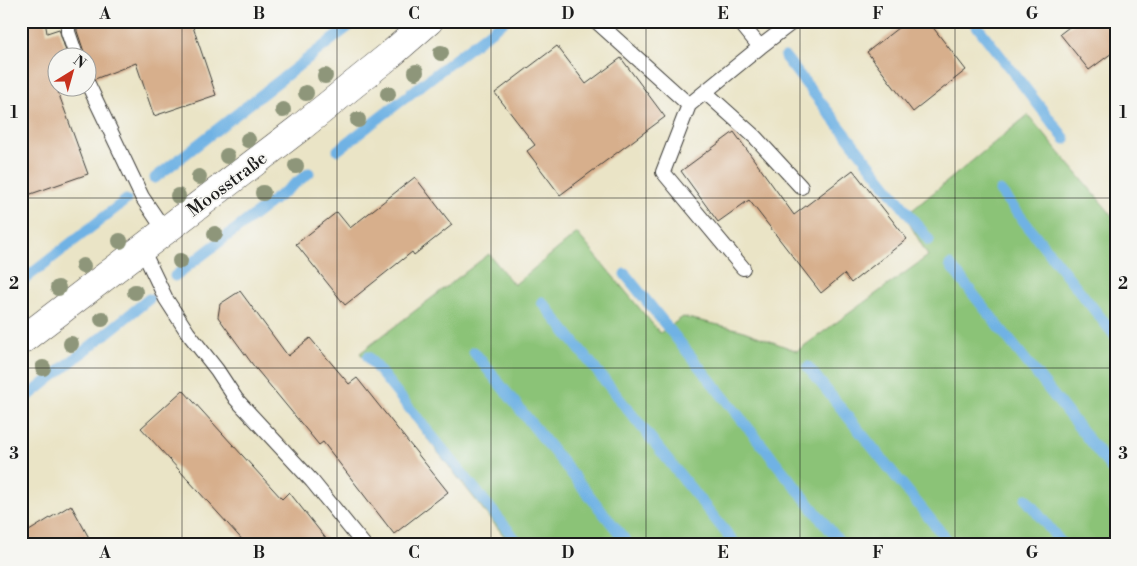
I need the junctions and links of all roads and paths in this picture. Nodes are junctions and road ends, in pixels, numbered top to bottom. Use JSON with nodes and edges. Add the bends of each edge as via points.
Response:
{"nodes":[{"id":1,"x":68,"y":21,"type":"edge"},
{"id":2,"x":429,"y":21,"type":"edge"},
{"id":3,"x":596,"y":21,"type":"edge"},
{"id":4,"x":739,"y":21,"type":"edge"},
{"id":5,"x":794,"y":21,"type":"edge"},
{"id":6,"x":760,"y":47,"type":"junction"},
{"id":7,"x":74,"y":48,"type":"edge"},
{"id":8,"x":705,"y":92,"type":"junction"},
{"id":9,"x":95,"y":98,"type":"edge"},
{"id":10,"x":689,"y":105,"type":"junction"},
{"id":11,"x":801,"y":187,"type":"dead end"},
{"id":12,"x":165,"y":231,"type":"junction"},
{"id":13,"x":142,"y":248,"type":"junction"},
{"id":14,"x":743,"y":268,"type":"dead end"},
{"id":15,"x":21,"y":341,"type":"edge"},
{"id":16,"x":364,"y":545,"type":"edge"}],
"edges":[{"from":1,"to":7,"type":"lane"},
{"from":2,"to":12,"type":"street","name":"Moosstraße","via":[[301,127]]},
{"from":3,"to":10,"type":"lane"},
{"from":4,"to":6,"type":"lane"},
{"from":5,"to":6,"type":"lane"},
{"from":6,"to":8,"type":"lane"},
{"from":8,"to":10,"type":"lane"},
{"from":8,"to":11,"type":"lane","via":[[755,136]]},
{"from":9,"to":12,"type":"lane","via":[[142,197]]},
{"from":10,"to":14,"type":"lane","via":[[663,172]]},
{"from":12,"to":13,"type":"street","name":"Moosstraße"},
{"from":13,"to":15,"type":"street","name":"Moosstraße"},
{"from":13,"to":16,"type":"lane","via":[[166,299],[236,399],[312,481]]}]}
